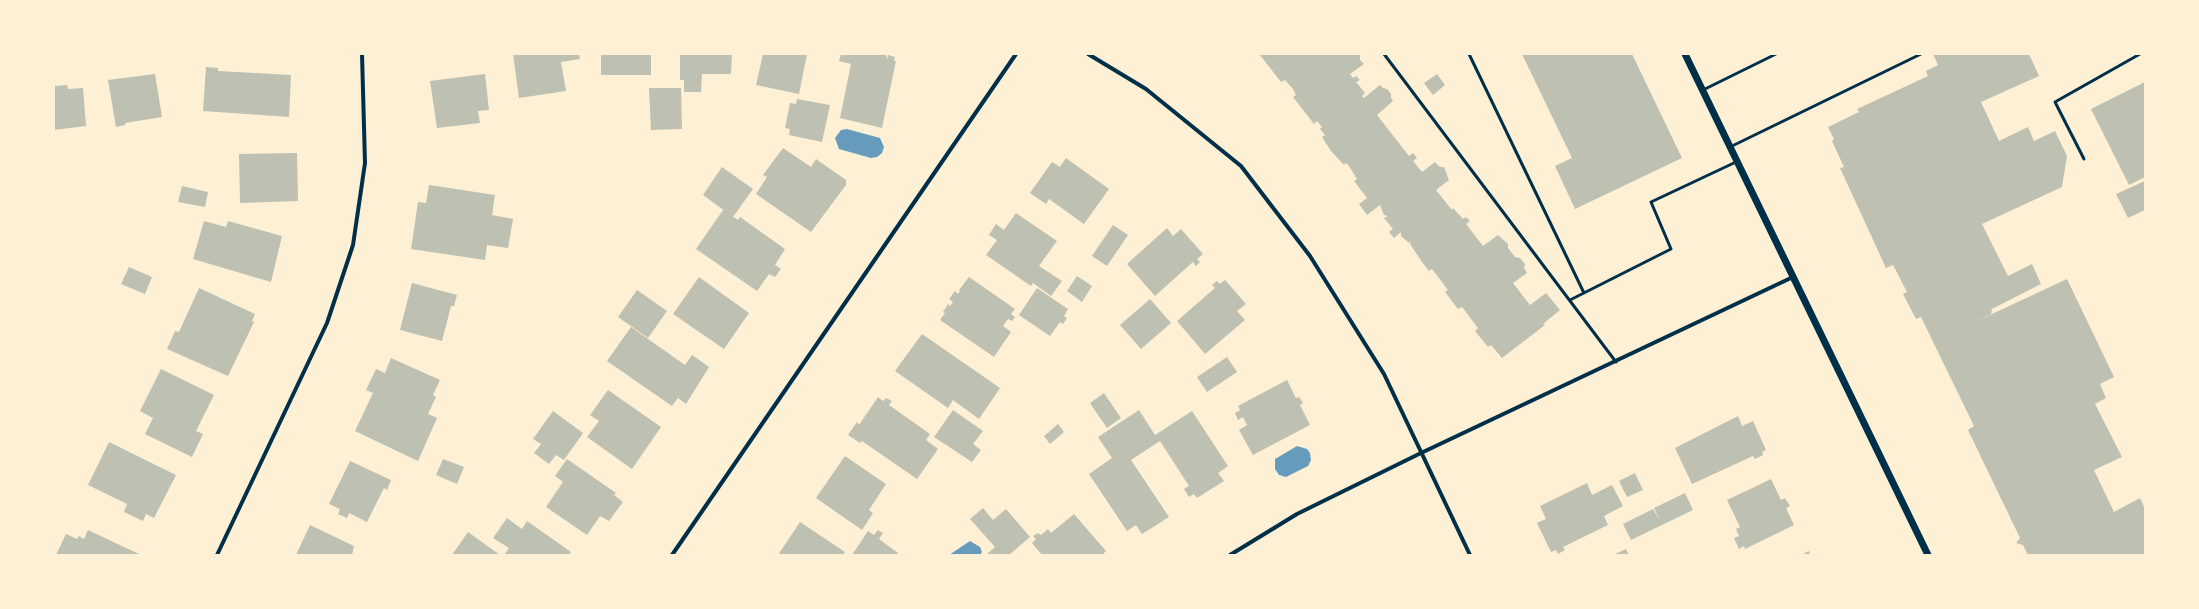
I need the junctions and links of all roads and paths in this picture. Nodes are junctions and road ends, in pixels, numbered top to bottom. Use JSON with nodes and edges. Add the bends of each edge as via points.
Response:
{"nodes":[{"id":1,"x":362,"y":54,"type":"edge"},
{"id":2,"x":1016,"y":54,"type":"edge"},
{"id":3,"x":1088,"y":54,"type":"edge"},
{"id":4,"x":1384,"y":54,"type":"edge"},
{"id":5,"x":1469,"y":54,"type":"edge"},
{"id":6,"x":1685,"y":54,"type":"edge"},
{"id":7,"x":1776,"y":54,"type":"edge"},
{"id":8,"x":1921,"y":54,"type":"edge"},
{"id":9,"x":2140,"y":54,"type":"edge"},
{"id":10,"x":1703,"y":90,"type":"junction"},
{"id":11,"x":1730,"y":147,"type":"junction"},
{"id":12,"x":2084,"y":159,"type":"dead end"},
{"id":13,"x":1737,"y":161,"type":"junction"},
{"id":14,"x":1793,"y":277,"type":"junction"},
{"id":15,"x":1584,"y":293,"type":"junction"},
{"id":16,"x":1570,"y":300,"type":"junction"},
{"id":17,"x":1616,"y":362,"type":"junction"},
{"id":18,"x":1421,"y":453,"type":"junction"},
{"id":19,"x":217,"y":555,"type":"edge"},
{"id":20,"x":672,"y":555,"type":"edge"},
{"id":21,"x":1230,"y":555,"type":"edge"},
{"id":22,"x":1470,"y":555,"type":"edge"},
{"id":23,"x":1928,"y":555,"type":"edge"}],
"edges":[{"from":1,"to":19,"type":"street","via":[[365,163],[353,246],[327,324]]},
{"from":2,"to":20,"type":"street"},
{"from":3,"to":18,"type":"street","via":[[1146,89],[1241,166],[1310,256],[1384,374]]},
{"from":4,"to":16,"type":"lane"},
{"from":5,"to":15,"type":"lane"},
{"from":6,"to":10,"type":"street"},
{"from":7,"to":10,"type":"lane"},
{"from":8,"to":11,"type":"lane"},
{"from":9,"to":12,"type":"lane","via":[[2055,102]]},
{"from":10,"to":11,"type":"street"},
{"from":11,"to":13,"type":"street"},
{"from":13,"to":14,"type":"street"},
{"from":13,"to":15,"type":"lane","via":[[1651,202],[1671,249]]},
{"from":14,"to":17,"type":"street"},
{"from":14,"to":23,"type":"street"},
{"from":15,"to":16,"type":"lane"},
{"from":16,"to":17,"type":"lane"},
{"from":17,"to":18,"type":"street"},
{"from":18,"to":21,"type":"street","via":[[1297,514]]},
{"from":18,"to":22,"type":"street"}]}
